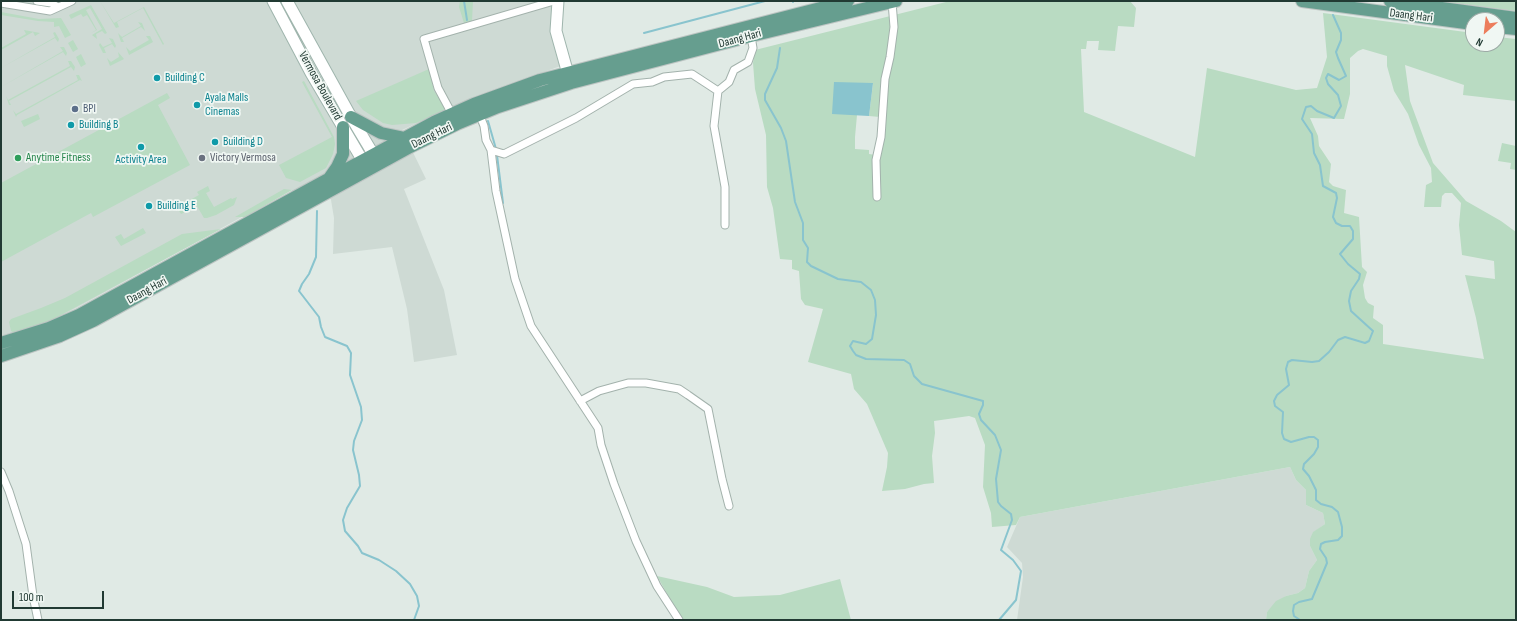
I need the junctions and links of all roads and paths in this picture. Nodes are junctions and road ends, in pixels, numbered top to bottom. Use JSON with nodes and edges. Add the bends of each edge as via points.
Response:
{"nodes":[{"id":1,"x":36,"y":1,"type":"edge"},
{"id":2,"x":72,"y":1,"type":"edge"},
{"id":3,"x":273,"y":1,"type":"edge"},
{"id":4,"x":287,"y":1,"type":"edge"},
{"id":5,"x":554,"y":1,"type":"edge"},
{"id":6,"x":558,"y":1,"type":"edge"},
{"id":7,"x":848,"y":1,"type":"edge"},
{"id":8,"x":1302,"y":1,"type":"edge"},
{"id":9,"x":1390,"y":1,"type":"edge"},
{"id":10,"x":894,"y":2,"type":"edge"},
{"id":11,"x":1,"y":3,"type":"edge"},
{"id":12,"x":54,"y":5,"type":"edge"},
{"id":13,"x":1465,"y":23,"type":"edge"},
{"id":14,"x":1508,"y":24,"type":"edge"},
{"id":15,"x":751,"y":36,"type":"junction"},
{"id":16,"x":569,"y":78,"type":"junction"},
{"id":17,"x":718,"y":92,"type":"junction"},
{"id":18,"x":477,"y":109,"type":"junction"},
{"id":19,"x":452,"y":114,"type":"junction"},
{"id":20,"x":351,"y":117,"type":"junction"},
{"id":21,"x":343,"y":127,"type":"junction"},
{"id":22,"x":405,"y":138,"type":"junction"},
{"id":23,"x":491,"y":150,"type":"junction"},
{"id":24,"x":377,"y":159,"type":"junction"},
{"id":25,"x":365,"y":166,"type":"junction"},
{"id":26,"x":330,"y":178,"type":"junction"},
{"id":27,"x":877,"y":197,"type":"dead end"},
{"id":28,"x":725,"y":224,"type":"dead end"},
{"id":29,"x":1,"y":343,"type":"edge"},
{"id":30,"x":1,"y":356,"type":"edge"},
{"id":31,"x":580,"y":401,"type":"junction"},
{"id":32,"x":1,"y":472,"type":"edge"},
{"id":33,"x":729,"y":506,"type":"dead end"},
{"id":34,"x":38,"y":620,"type":"edge"},
{"id":35,"x":678,"y":620,"type":"edge"}],
"edges":[{"from":1,"to":12,"type":"street"},
{"from":2,"to":12,"type":"street"},
{"from":3,"to":21,"type":"main road","name":"Vermosa Boulevard"},
{"from":4,"to":20,"type":"main road","name":"Vermosa Boulevard"},
{"from":5,"to":19,"type":"street","via":[[424,39],[438,88]]},
{"from":6,"to":16,"type":"main road","via":[[556,31]]},
{"from":7,"to":16,"type":"main road","name":"Daang Hari"},
{"from":8,"to":13,"type":"main road","name":"Daang Hari"},
{"from":9,"to":14,"type":"main road","name":"Daang Hari"},
{"from":10,"to":15,"type":"main road","name":"Daang Hari"},
{"from":10,"to":27,"type":"street","via":[[894,27],[885,79],[881,138],[876,160]]},
{"from":11,"to":12,"type":"street"},
{"from":15,"to":16,"type":"main road","name":"Daang Hari"},
{"from":15,"to":17,"type":"street","via":[[753,48],[748,62],[734,70],[729,82]]},
{"from":16,"to":18,"type":"main road","name":"Daang Hari","via":[[540,80]]},
{"from":17,"to":23,"type":"street","via":[[692,74],[638,83],[504,154]]},
{"from":17,"to":28,"type":"street","via":[[714,126],[725,187]]},
{"from":18,"to":19,"type":"main road","name":"Daang Hari"},
{"from":18,"to":23,"type":"street"},
{"from":18,"to":24,"type":"main road","name":"Daang Hari","via":[[440,132]]},
{"from":19,"to":22,"type":"main road","name":"Daang Hari"},
{"from":20,"to":22,"type":"main road","via":[[381,133]]},
{"from":20,"to":24,"type":"main road","name":"Vermosa Boulevard"},
{"from":21,"to":25,"type":"main road","name":"Vermosa Boulevard"},
{"from":21,"to":26,"type":"main road","via":[[343,154]]},
{"from":22,"to":24,"type":"main road","name":"Daang Hari"},
{"from":23,"to":31,"type":"street","via":[[496,191],[515,279],[531,326]]},
{"from":24,"to":25,"type":"main road","name":"Daang Hari"},
{"from":25,"to":26,"type":"main road","name":"Daang Hari"},
{"from":25,"to":30,"type":"main road","name":"Daang Hari","via":[[93,321],[60,336]]},
{"from":26,"to":29,"type":"main road","name":"Daang Hari","via":[[79,315],[49,328]]},
{"from":31,"to":33,"type":"street","via":[[599,391],[628,383],[646,383],[679,389],[708,409]]},
{"from":31,"to":35,"type":"street","via":[[598,428],[614,484],[636,541],[657,586]]},
{"from":32,"to":34,"type":"street","via":[[26,544]]}]}
